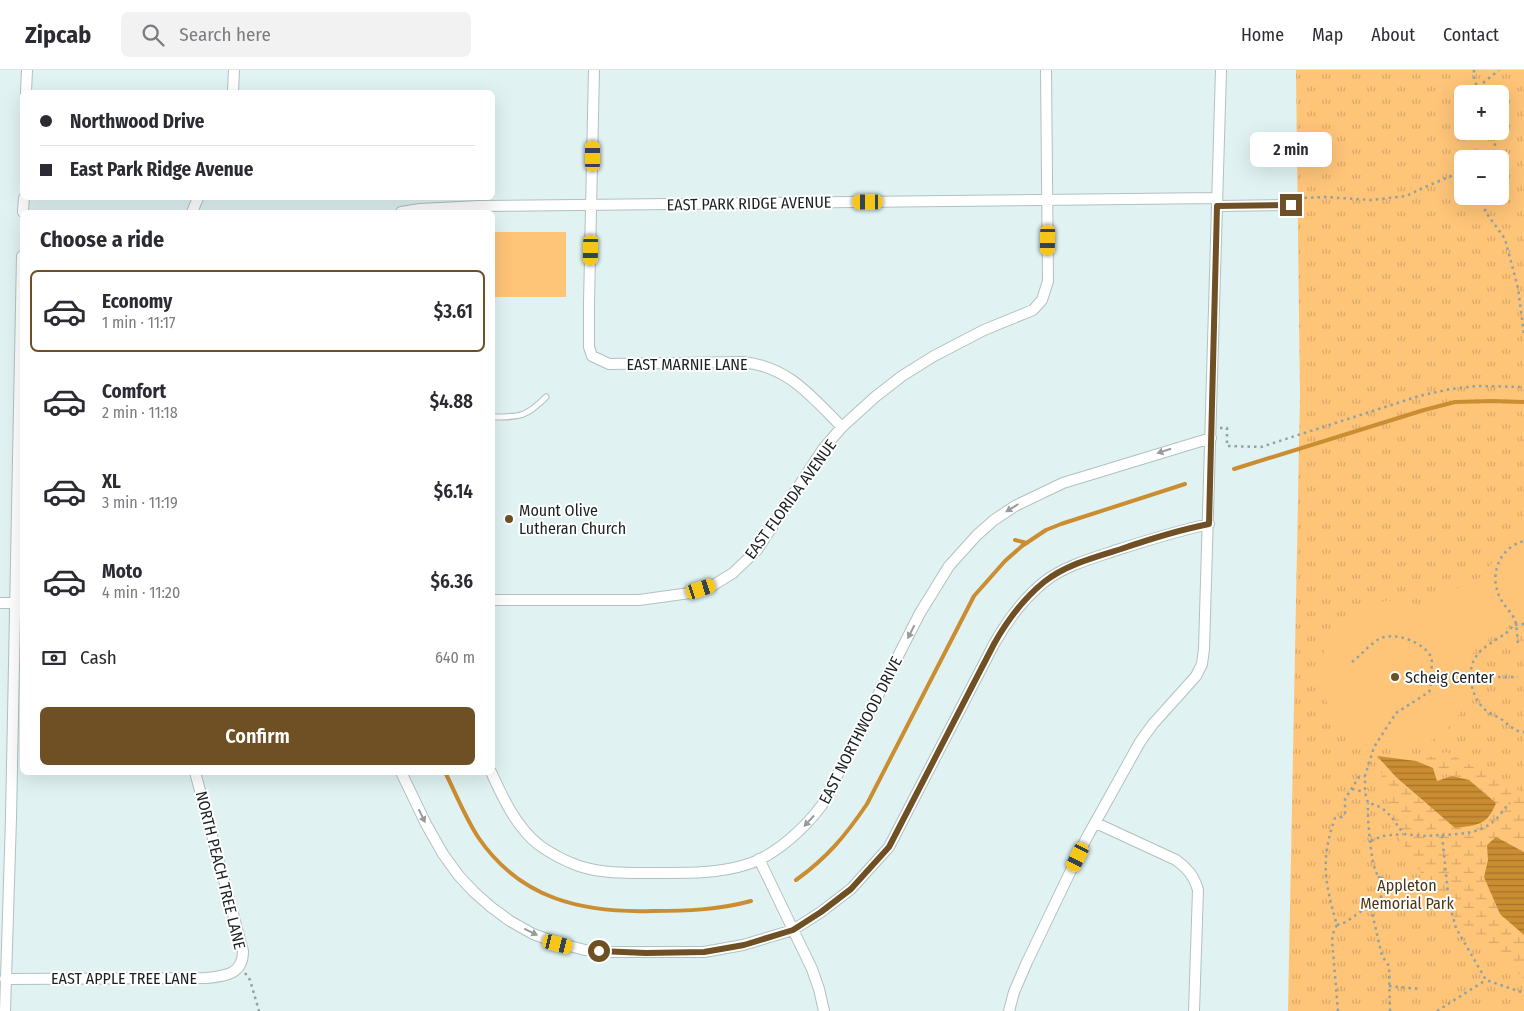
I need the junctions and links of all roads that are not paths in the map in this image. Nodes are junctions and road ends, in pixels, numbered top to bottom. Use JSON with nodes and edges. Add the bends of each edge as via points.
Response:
{"nodes":[{"id":1,"x":27,"y":70,"type":"edge"},
{"id":2,"x":234,"y":70,"type":"edge"},
{"id":3,"x":594,"y":70,"type":"edge"},
{"id":4,"x":1046,"y":70,"type":"edge"},
{"id":5,"x":1221,"y":70,"type":"edge"},
{"id":6,"x":26,"y":90,"type":"edge"},
{"id":7,"x":233,"y":90,"type":"edge"},
{"id":8,"x":1048,"y":200,"type":"junction"},
{"id":9,"x":1217,"y":202,"type":"junction"},
{"id":10,"x":592,"y":205,"type":"junction"},
{"id":11,"x":1288,"y":205,"type":"road end"},
{"id":12,"x":414,"y":210,"type":"edge"},
{"id":13,"x":546,"y":397,"type":"dead end"},
{"id":14,"x":495,"y":417,"type":"edge"},
{"id":15,"x":842,"y":427,"type":"junction"},
{"id":16,"x":1211,"y":433,"type":"junction"},
{"id":17,"x":20,"y":487,"type":"edge"},
{"id":18,"x":1209,"y":524,"type":"junction"},
{"id":19,"x":495,"y":600,"type":"edge"},
{"id":20,"x":0,"y":603,"type":"edge"},
{"id":21,"x":19,"y":603,"type":"edge"},
{"id":22,"x":196,"y":775,"type":"edge"},
{"id":23,"x":402,"y":775,"type":"edge"},
{"id":24,"x":493,"y":775,"type":"edge"},
{"id":25,"x":1096,"y":823,"type":"junction"},
{"id":26,"x":759,"y":859,"type":"junction"},
{"id":27,"x":793,"y":930,"type":"junction"},
{"id":28,"x":239,"y":966,"type":"joint"},
{"id":29,"x":5,"y":979,"type":"junction"},
{"id":30,"x":5,"y":1011,"type":"edge"},
{"id":31,"x":824,"y":1011,"type":"edge"},
{"id":32,"x":1009,"y":1011,"type":"edge"},
{"id":33,"x":1194,"y":1011,"type":"edge"}],
"edges":[{"from":1,"to":6,"type":"street"},
{"from":2,"to":7,"type":"street"},
{"from":3,"to":10,"type":"street"},
{"from":4,"to":8,"type":"street","name":"EAST FLORIDA AVENUE"},
{"from":5,"to":9,"type":"street"},
{"from":8,"to":9,"type":"street","name":"EAST PARK RIDGE AVENUE"},
{"from":8,"to":10,"type":"street","name":"EAST PARK RIDGE AVENUE"},
{"from":8,"to":15,"type":"street","name":"EAST FLORIDA AVENUE","via":[[1048,281],[1042,300],[1033,310],[984,330],[934,356],[902,376]]},
{"from":9,"to":11,"type":"street","name":"EAST PARK RIDGE AVENUE"},
{"from":9,"to":16,"type":"street"},
{"from":10,"to":12,"type":"street","name":"EAST PARK RIDGE AVENUE"},
{"from":10,"to":15,"type":"street","name":"EAST MARNIE LANE","via":[[592,356],[609,364],[742,362],[775,369],[792,379]]},
{"from":13,"to":14,"type":"lane","via":[[525,415]]},
{"from":15,"to":19,"type":"street","name":"EAST FLORIDA AVENUE","via":[[807,472],[757,550],[733,573],[712,586],[690,593],[639,600]]},
{"from":16,"to":18,"type":"street"},
{"from":16,"to":26,"type":"street","name":"EAST NORTHWOOD DRIVE","one_way":true,"via":[[1063,484],[1015,506],[977,535],[949,566],[920,613],[822,805],[793,837]]},
{"from":17,"to":21,"type":"street"},
{"from":18,"to":25,"type":"street","via":[[1202,664],[1196,676],[1140,742]]},
{"from":18,"to":27,"type":"street","via":[[1092,558],[1052,577],[1029,595],[994,644],[889,847],[851,889]]},
{"from":20,"to":21,"type":"street"},
{"from":21,"to":29,"type":"street"},
{"from":22,"to":28,"type":"street","name":"NORTH PEACH TREE LANE","via":[[243,951]]},
{"from":23,"to":27,"type":"street","one_way":true,"via":[[426,824],[458,876],[510,921],[558,944],[585,950],[704,952],[744,945]]},
{"from":24,"to":26,"type":"street","name":"EAST NORTHWOOD DRIVE","via":[[514,816],[538,844],[580,866],[605,872],[710,872]]},
{"from":25,"to":32,"type":"street","via":[[1027,962]]},
{"from":25,"to":33,"type":"street","via":[[1176,860],[1194,877],[1198,890]]},
{"from":26,"to":27,"type":"street"},
{"from":27,"to":31,"type":"street","via":[[812,969]]},
{"from":28,"to":29,"type":"street","name":"EAST APPLE TREE LANE","via":[[234,972],[207,978]]},
{"from":29,"to":30,"type":"street"}]}
